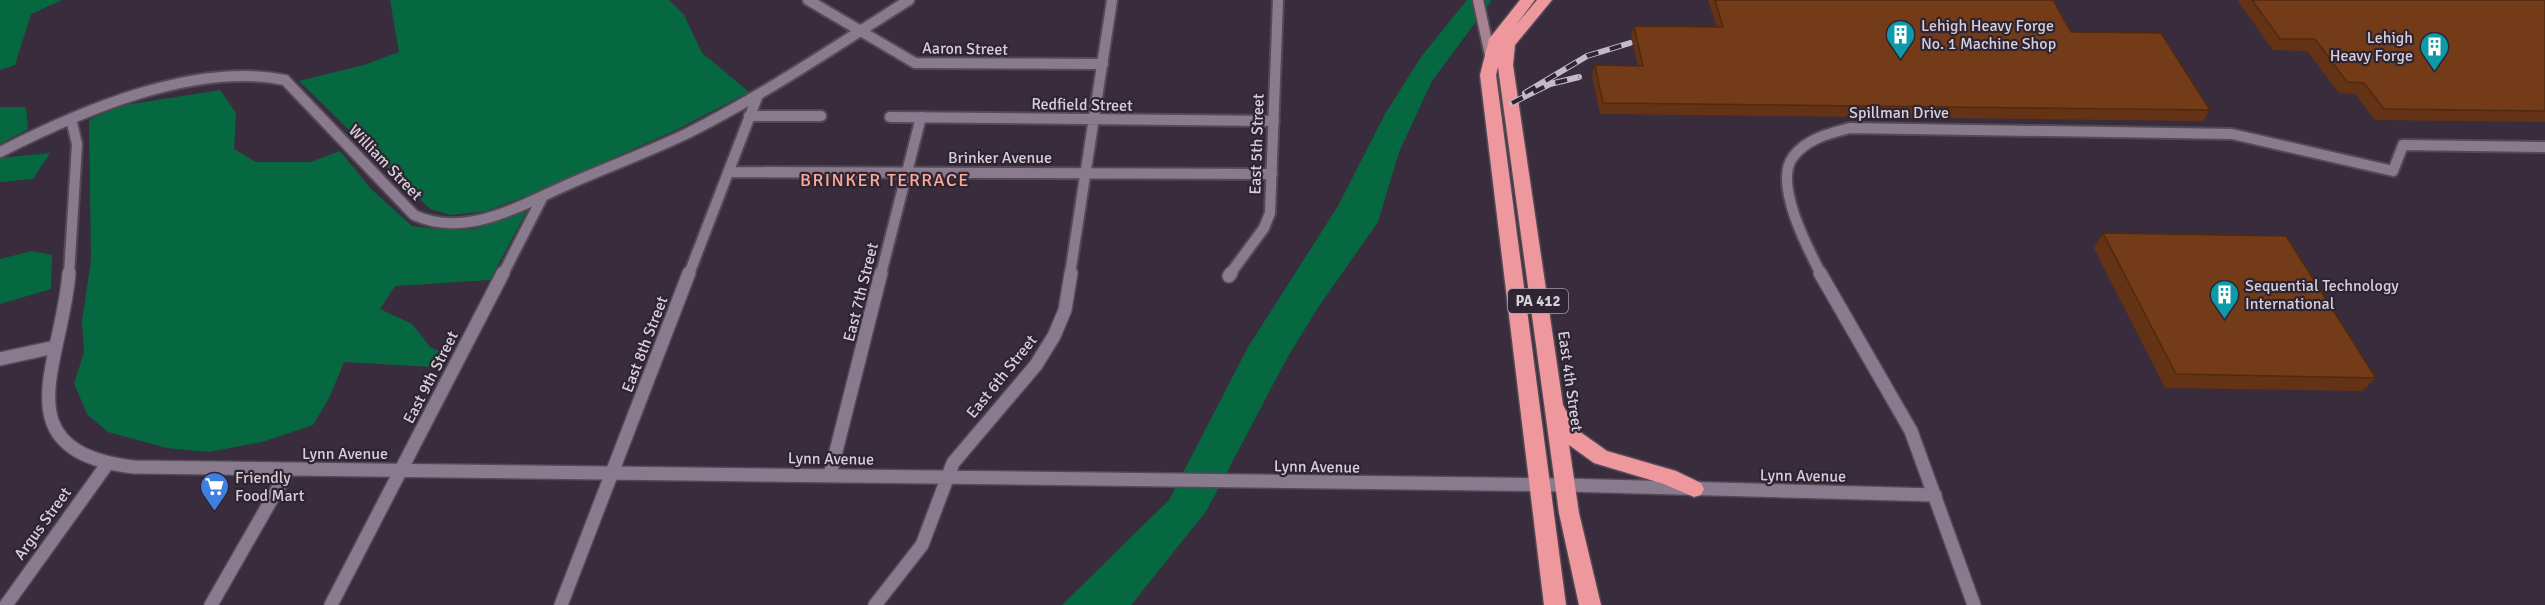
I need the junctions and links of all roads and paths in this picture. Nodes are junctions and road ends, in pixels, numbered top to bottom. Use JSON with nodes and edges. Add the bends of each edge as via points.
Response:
{"nodes":[{"id":1,"x":808,"y":0,"type":"edge"},
{"id":2,"x":909,"y":0,"type":"edge"},
{"id":3,"x":1112,"y":0,"type":"edge"},
{"id":4,"x":1278,"y":0,"type":"edge"},
{"id":5,"x":1478,"y":0,"type":"edge"},
{"id":6,"x":1545,"y":0,"type":"edge"},
{"id":7,"x":1551,"y":0,"type":"edge"},
{"id":8,"x":1530,"y":7,"type":"edge"},
{"id":9,"x":860,"y":30,"type":"junction"},
{"id":10,"x":1491,"y":63,"type":"junction"},
{"id":11,"x":1102,"y":64,"type":"junction"},
{"id":12,"x":1506,"y":74,"type":"junction"},
{"id":13,"x":758,"y":95,"type":"junction"},
{"id":14,"x":749,"y":116,"type":"junction"},
{"id":15,"x":821,"y":116,"type":"dead end"},
{"id":16,"x":890,"y":117,"type":"dead end"},
{"id":17,"x":921,"y":117,"type":"junction"},
{"id":18,"x":71,"y":118,"type":"junction"},
{"id":19,"x":1095,"y":119,"type":"junction"},
{"id":20,"x":1274,"y":121,"type":"junction"},
{"id":21,"x":2545,"y":147,"type":"edge"},
{"id":22,"x":0,"y":152,"type":"edge"},
{"id":23,"x":728,"y":172,"type":"junction"},
{"id":24,"x":907,"y":173,"type":"junction"},
{"id":25,"x":1087,"y":173,"type":"junction"},
{"id":26,"x":1272,"y":174,"type":"junction"},
{"id":27,"x":543,"y":196,"type":"junction"},
{"id":28,"x":1229,"y":276,"type":"dead end"},
{"id":29,"x":56,"y":347,"type":"junction"},
{"id":30,"x":0,"y":359,"type":"edge"},
{"id":31,"x":1551,"y":393,"type":"junction"},
{"id":32,"x":108,"y":463,"type":"junction"},
{"id":33,"x":289,"y":469,"type":"junction"},
{"id":34,"x":401,"y":470,"type":"junction"},
{"id":35,"x":612,"y":472,"type":"junction"},
{"id":36,"x":830,"y":475,"type":"junction"},
{"id":37,"x":946,"y":476,"type":"junction"},
{"id":38,"x":1538,"y":485,"type":"junction"},
{"id":39,"x":1565,"y":486,"type":"junction"},
{"id":40,"x":1694,"y":489,"type":"junction"},
{"id":41,"x":1935,"y":495,"type":"junction"},
{"id":42,"x":6,"y":605,"type":"edge"},
{"id":43,"x":211,"y":605,"type":"edge"},
{"id":44,"x":331,"y":605,"type":"edge"},
{"id":45,"x":561,"y":605,"type":"edge"},
{"id":46,"x":875,"y":605,"type":"edge"},
{"id":47,"x":1555,"y":605,"type":"edge"},
{"id":48,"x":1590,"y":605,"type":"edge"},
{"id":49,"x":1974,"y":605,"type":"edge"}],
"edges":[{"from":1,"to":9,"type":"street","name":"Aaron Street"},
{"from":2,"to":9,"type":"street","name":"William Street"},
{"from":3,"to":11,"type":"street","name":"East 6th Street"},
{"from":4,"to":20,"type":"street","name":"East 5th Street"},
{"from":5,"to":10,"type":"main road"},
{"from":6,"to":8,"type":"highway","number":"PA 412"},
{"from":7,"to":8,"type":"street"},
{"from":8,"to":10,"type":"highway","number":"PA 412","via":[[1500,33]]},
{"from":8,"to":12,"type":"highway","number":"PA 412","via":[[1508,44]]},
{"from":9,"to":11,"type":"street","name":"Aaron Street","via":[[915,63]]},
{"from":9,"to":13,"type":"street","name":"William Street"},
{"from":10,"to":12,"type":"main road"},
{"from":10,"to":38,"type":"highway","number":"PA 412","via":[[1491,109]]},
{"from":11,"to":19,"type":"street","name":"East 6th Street"},
{"from":12,"to":31,"type":"highway","name":"East 4th Street","number":"PA 412"},
{"from":13,"to":14,"type":"street","name":"East 8th Street"},
{"from":13,"to":27,"type":"street","name":"William Street","via":[[676,139]]},
{"from":14,"to":15,"type":"street"},
{"from":14,"to":23,"type":"street","name":"East 8th Street"},
{"from":16,"to":17,"type":"street","name":"Redfield Street"},
{"from":17,"to":19,"type":"street","name":"Redfield Street"},
{"from":17,"to":24,"type":"street","name":"East 7th Street"},
{"from":18,"to":22,"type":"street","name":"William Street"},
{"from":18,"to":27,"type":"street","name":"William Street","via":[[126,96],[166,86],[246,76],[276,78],[285,80],[405,207],[422,220],[465,222]]},
{"from":18,"to":29,"type":"street","name":"Lynn Avenue","via":[[77,144],[71,237],[65,307]]},
{"from":19,"to":20,"type":"street","name":"Redfield Street"},
{"from":19,"to":25,"type":"street","name":"East 6th Street"},
{"from":20,"to":26,"type":"street","name":"East 5th Street"},
{"from":21,"to":41,"type":"street","name":"Spillman Drive","via":[[2403,145],[2393,171],[2232,134],[1850,128],[1821,135],[1789,163],[1787,181],[1802,235],[1825,284],[1910,429]]},
{"from":23,"to":24,"type":"street","name":"Brinker Avenue"},
{"from":23,"to":35,"type":"street","name":"East 8th Street"},
{"from":24,"to":25,"type":"street","name":"Brinker Avenue"},
{"from":24,"to":36,"type":"street","name":"East 7th Street"},
{"from":25,"to":26,"type":"street","name":"Brinker Avenue"},
{"from":25,"to":37,"type":"street","name":"East 6th Street","via":[[1069,297],[1054,336],[1036,365],[957,457]]},
{"from":26,"to":28,"type":"street","name":"East 5th Street","via":[[1267,224]]},
{"from":27,"to":34,"type":"street","name":"East 9th Street"},
{"from":29,"to":30,"type":"street"},
{"from":29,"to":32,"type":"street","name":"Lynn Avenue","via":[[48,402],[50,423],[67,445]]},
{"from":31,"to":39,"type":"highway","name":"East 4th Street","number":"PA 412"},
{"from":31,"to":40,"type":"highway","via":[[1569,434],[1584,446],[1601,457],[1669,477]]},
{"from":32,"to":33,"type":"street","name":"Lynn Avenue","via":[[147,468]]},
{"from":32,"to":42,"type":"street","name":"Argus Street"},
{"from":33,"to":34,"type":"street","name":"Lynn Avenue"},
{"from":33,"to":43,"type":"street"},
{"from":34,"to":35,"type":"street","name":"Lynn Avenue"},
{"from":34,"to":44,"type":"street","name":"East 9th Street"},
{"from":35,"to":36,"type":"street","name":"Lynn Avenue"},
{"from":35,"to":45,"type":"street","name":"East 8th Street"},
{"from":36,"to":37,"type":"street","name":"Lynn Avenue"},
{"from":37,"to":38,"type":"street","name":"Lynn Avenue"},
{"from":37,"to":46,"type":"street","name":"East 6th Street","via":[[922,545]]},
{"from":38,"to":39,"type":"street","name":"Lynn Avenue"},
{"from":38,"to":47,"type":"highway","number":"PA 412"},
{"from":39,"to":40,"type":"street","name":"Lynn Avenue"},
{"from":39,"to":48,"type":"highway","name":"East 4th Street","number":"PA 412"},
{"from":40,"to":41,"type":"street","name":"Lynn Avenue"},
{"from":41,"to":49,"type":"street","name":"Spillman Drive"}]}
